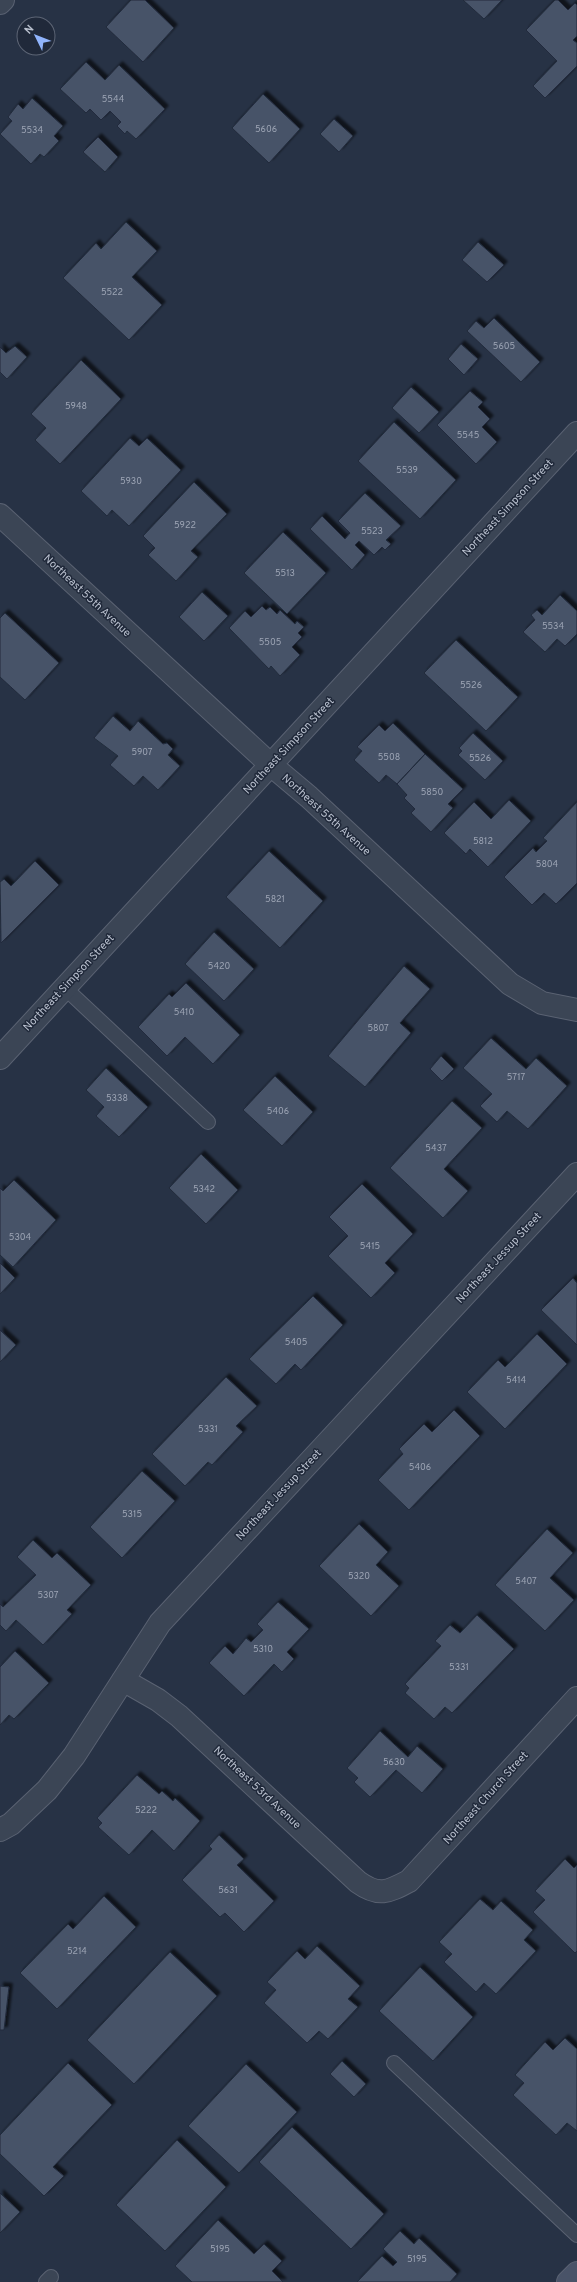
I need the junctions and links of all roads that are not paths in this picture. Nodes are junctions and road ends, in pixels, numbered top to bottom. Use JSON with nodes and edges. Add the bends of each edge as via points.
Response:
{"nodes":[{"id":1,"x":3,"y":0,"type":"edge"},
{"id":2,"x":0,"y":3,"type":"edge"},
{"id":3,"x":577,"y":434,"type":"edge"},
{"id":4,"x":0,"y":515,"type":"edge"},
{"id":5,"x":271,"y":765,"type":"junction"},
{"id":6,"x":65,"y":988,"type":"junction"},
{"id":7,"x":577,"y":1010,"type":"edge"},
{"id":8,"x":0,"y":1058,"type":"edge"},
{"id":9,"x":208,"y":1122,"type":"dead end"},
{"id":10,"x":577,"y":1174,"type":"edge"},
{"id":11,"x":123,"y":1680,"type":"junction"},
{"id":12,"x":577,"y":1698,"type":"edge"},
{"id":13,"x":0,"y":1830,"type":"edge"},
{"id":14,"x":390,"y":1892,"type":"joint"},
{"id":15,"x":394,"y":2063,"type":"dead end"},
{"id":16,"x":577,"y":2235,"type":"edge"},
{"id":17,"x":577,"y":2273,"type":"edge"},
{"id":18,"x":568,"y":2282,"type":"edge"}],
"edges":[{"from":1,"to":2,"type":"street"},
{"from":3,"to":5,"type":"street","name":"Northeast Simpson Street"},
{"from":4,"to":5,"type":"street","name":"Northeast 55th Avenue"},
{"from":5,"to":6,"type":"street","name":"Northeast Simpson Street"},
{"from":5,"to":7,"type":"street","name":"Northeast 55th Avenue","via":[[309,797],[510,984],[542,1003]]},
{"from":6,"to":8,"type":"street","name":"Northeast Simpson Street"},
{"from":6,"to":9,"type":"lane"},
{"from":10,"to":11,"type":"street","name":"Northeast Jessup Street","via":[[160,1622]]},
{"from":11,"to":13,"type":"street","name":"Northeast Jessup Street","via":[[74,1756],[47,1790],[11,1824]]},
{"from":11,"to":14,"type":"street","name":"Northeast 53rd Avenue","via":[[158,1700],[179,1716],[358,1882],[366,1888]]},
{"from":12,"to":14,"type":"street","name":"Northeast Church Street","via":[[410,1882]]},
{"from":15,"to":16,"type":"lane"},
{"from":17,"to":18,"type":"main road"}]}
